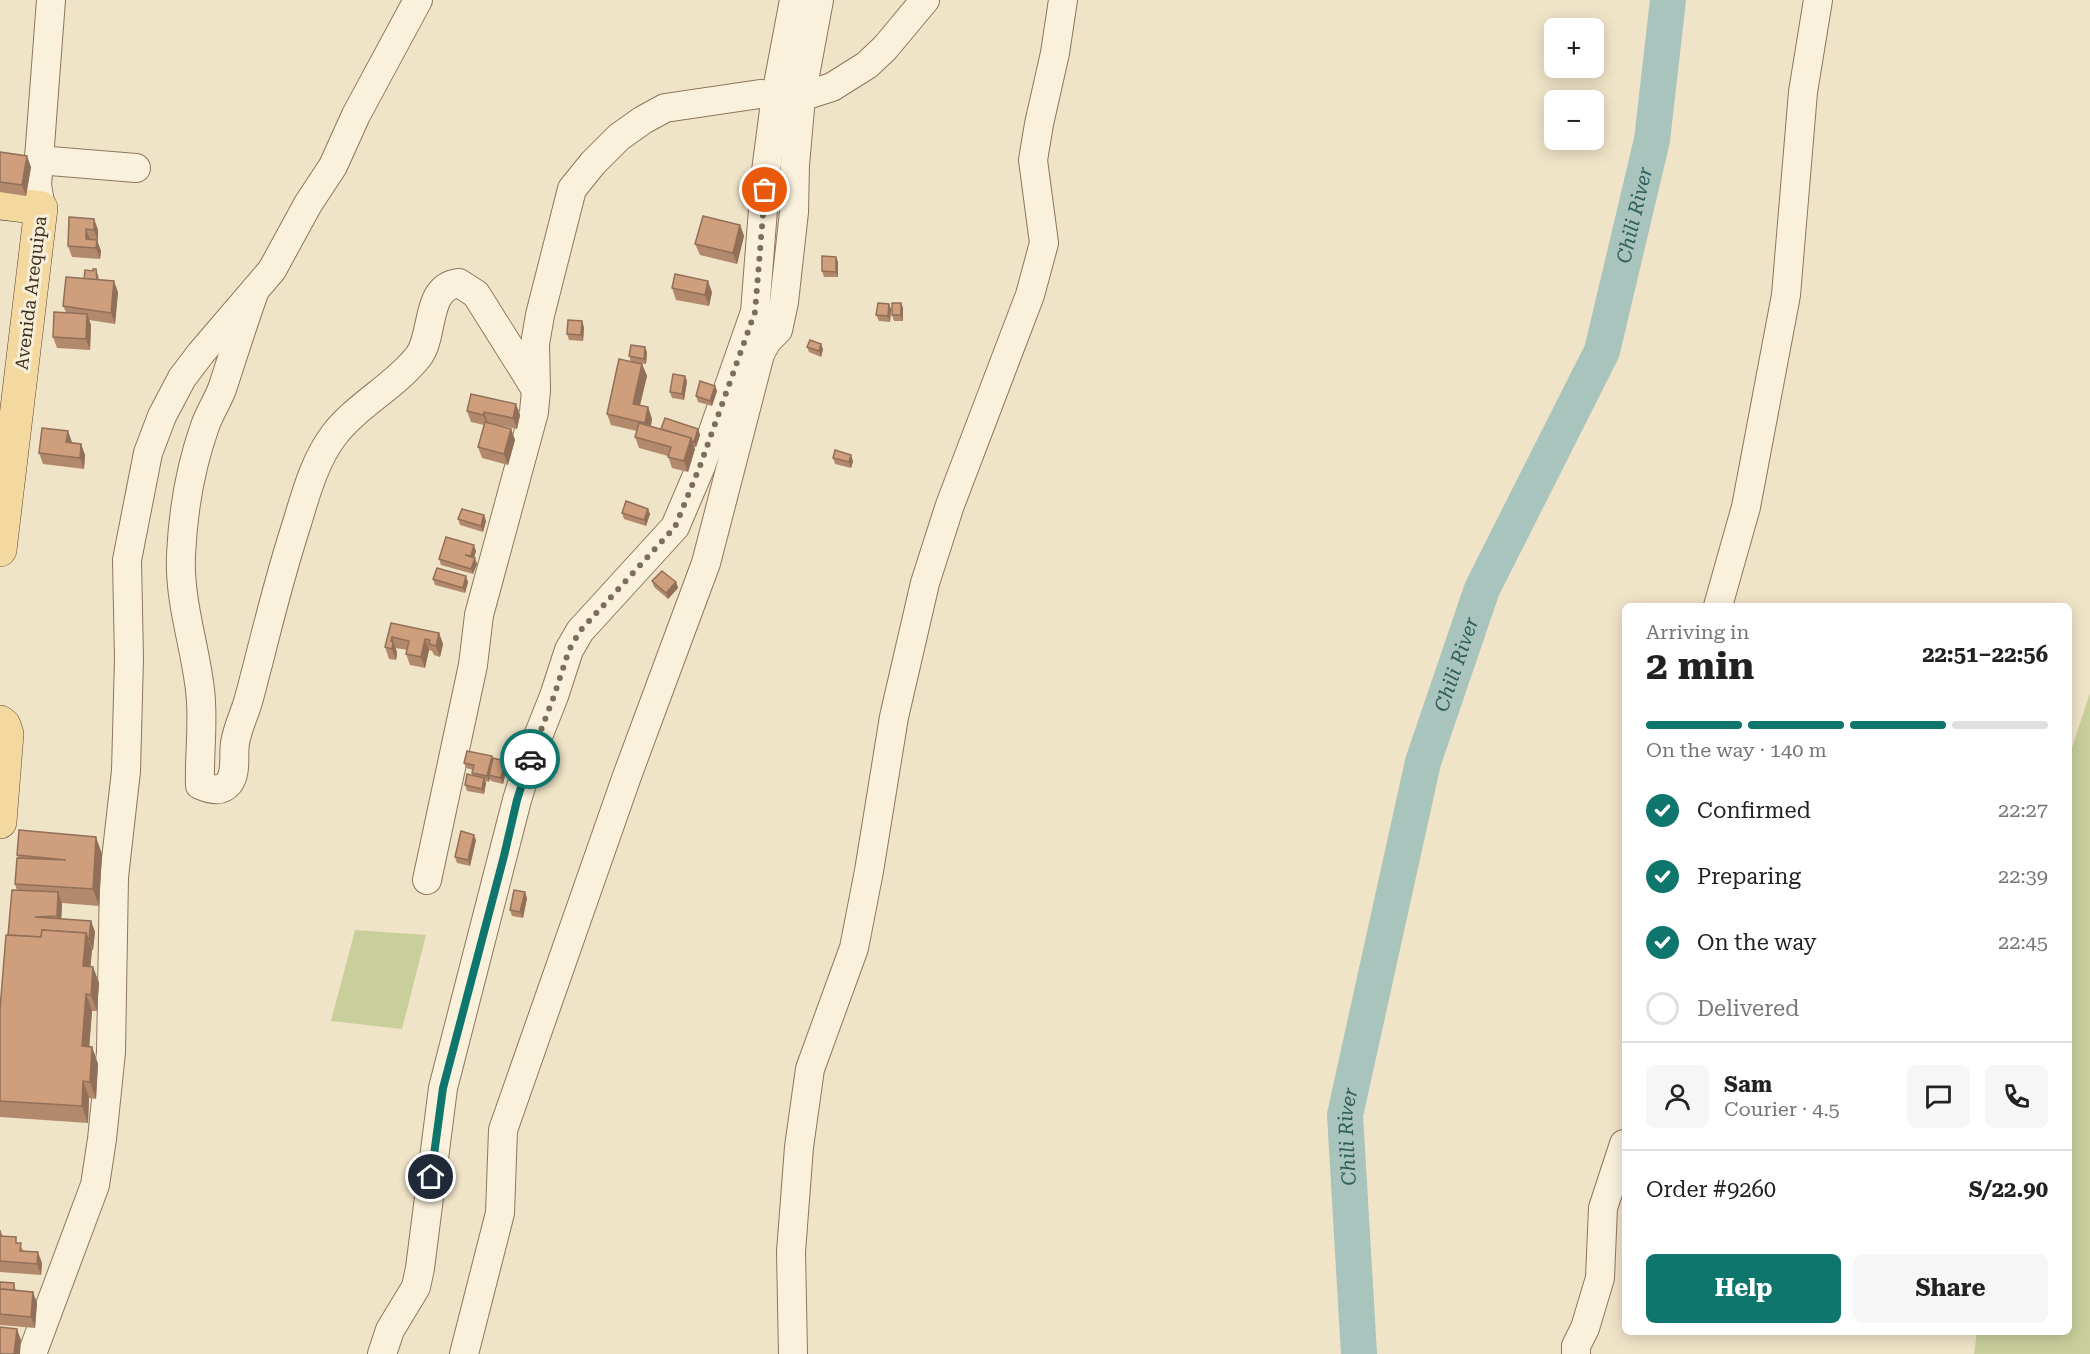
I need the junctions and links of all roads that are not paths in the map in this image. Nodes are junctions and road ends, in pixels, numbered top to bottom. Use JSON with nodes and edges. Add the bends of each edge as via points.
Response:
{"nodes":[{"id":1,"x":51,"y":0,"type":"edge"},
{"id":2,"x":418,"y":0,"type":"edge"},
{"id":3,"x":794,"y":0,"type":"edge"},
{"id":4,"x":819,"y":0,"type":"edge"},
{"id":5,"x":925,"y":0,"type":"edge"},
{"id":6,"x":1063,"y":0,"type":"edge"},
{"id":7,"x":1818,"y":0,"type":"edge"},
{"id":8,"x":788,"y":96,"type":"junction"},
{"id":9,"x":38,"y":160,"type":"junction"},
{"id":10,"x":136,"y":168,"type":"dead end"},
{"id":11,"x":0,"y":203,"type":"edge"},
{"id":12,"x":41,"y":208,"type":"junction"},
{"id":13,"x":255,"y":290,"type":"junction"},
{"id":14,"x":536,"y":390,"type":"junction"},
{"id":15,"x":0,"y":550,"type":"edge"},
{"id":16,"x":1719,"y":603,"type":"edge"},
{"id":17,"x":0,"y":722,"type":"edge"},
{"id":18,"x":0,"y":822,"type":"edge"},
{"id":19,"x":427,"y":880,"type":"dead end"},
{"id":20,"x":1622,"y":1150,"type":"edge"},
{"id":21,"x":32,"y":1354,"type":"edge"},
{"id":22,"x":382,"y":1354,"type":"edge"},
{"id":23,"x":464,"y":1354,"type":"edge"},
{"id":24,"x":793,"y":1354,"type":"edge"},
{"id":25,"x":1576,"y":1354,"type":"edge"}],
"edges":[{"from":1,"to":9,"type":"street","name":"Avenida Arequipa"},
{"from":2,"to":13,"type":"street","via":[[333,166],[272,270]]},
{"from":3,"to":8,"type":"street"},
{"from":4,"to":8,"type":"street"},
{"from":5,"to":8,"type":"street","via":[[867,65],[832,87]]},
{"from":6,"to":24,"type":"street","via":[[1033,160],[1044,243],[1030,295],[950,505],[925,583],[894,717],[854,948],[810,1069],[791,1252]]},
{"from":7,"to":16,"type":"street","via":[[1803,92],[1786,295],[1746,507]]},
{"from":8,"to":14,"type":"street","via":[[760,94],[665,108],[619,137],[593,163],[572,189],[540,315],[535,344]]},
{"from":8,"to":22,"type":"street","via":[[766,171],[755,312],[700,466],[675,527],[580,631],[569,650],[531,754],[443,1088],[416,1287],[390,1330]]},
{"from":8,"to":23,"type":"street","via":[[794,212],[778,330],[760,354],[706,563],[503,1130],[500,1213]]},
{"from":9,"to":10,"type":"street"},
{"from":9,"to":12,"type":"street","name":"Avenida Arequipa"},
{"from":11,"to":12,"type":"main road"},
{"from":12,"to":15,"type":"main road","name":"Avenida Arequipa"},
{"from":13,"to":14,"type":"street","via":[[197,450],[186,499],[182,596],[201,691],[200,785],[211,790],[228,784],[233,772],[235,741],[281,574],[321,456],[346,422],[418,357],[425,345],[436,299],[444,289],[459,283],[476,294]]},
{"from":13,"to":21,"type":"street","via":[[182,378],[148,453],[127,560],[126,771],[114,877],[111,1052],[102,1139],[94,1185]]},
{"from":14,"to":19,"type":"street","via":[[534,412],[479,615],[473,665]]},
{"from":17,"to":18,"type":"main road","via":[[8,734]]},
{"from":20,"to":25,"type":"street","via":[[1603,1208],[1600,1278]]}]}
